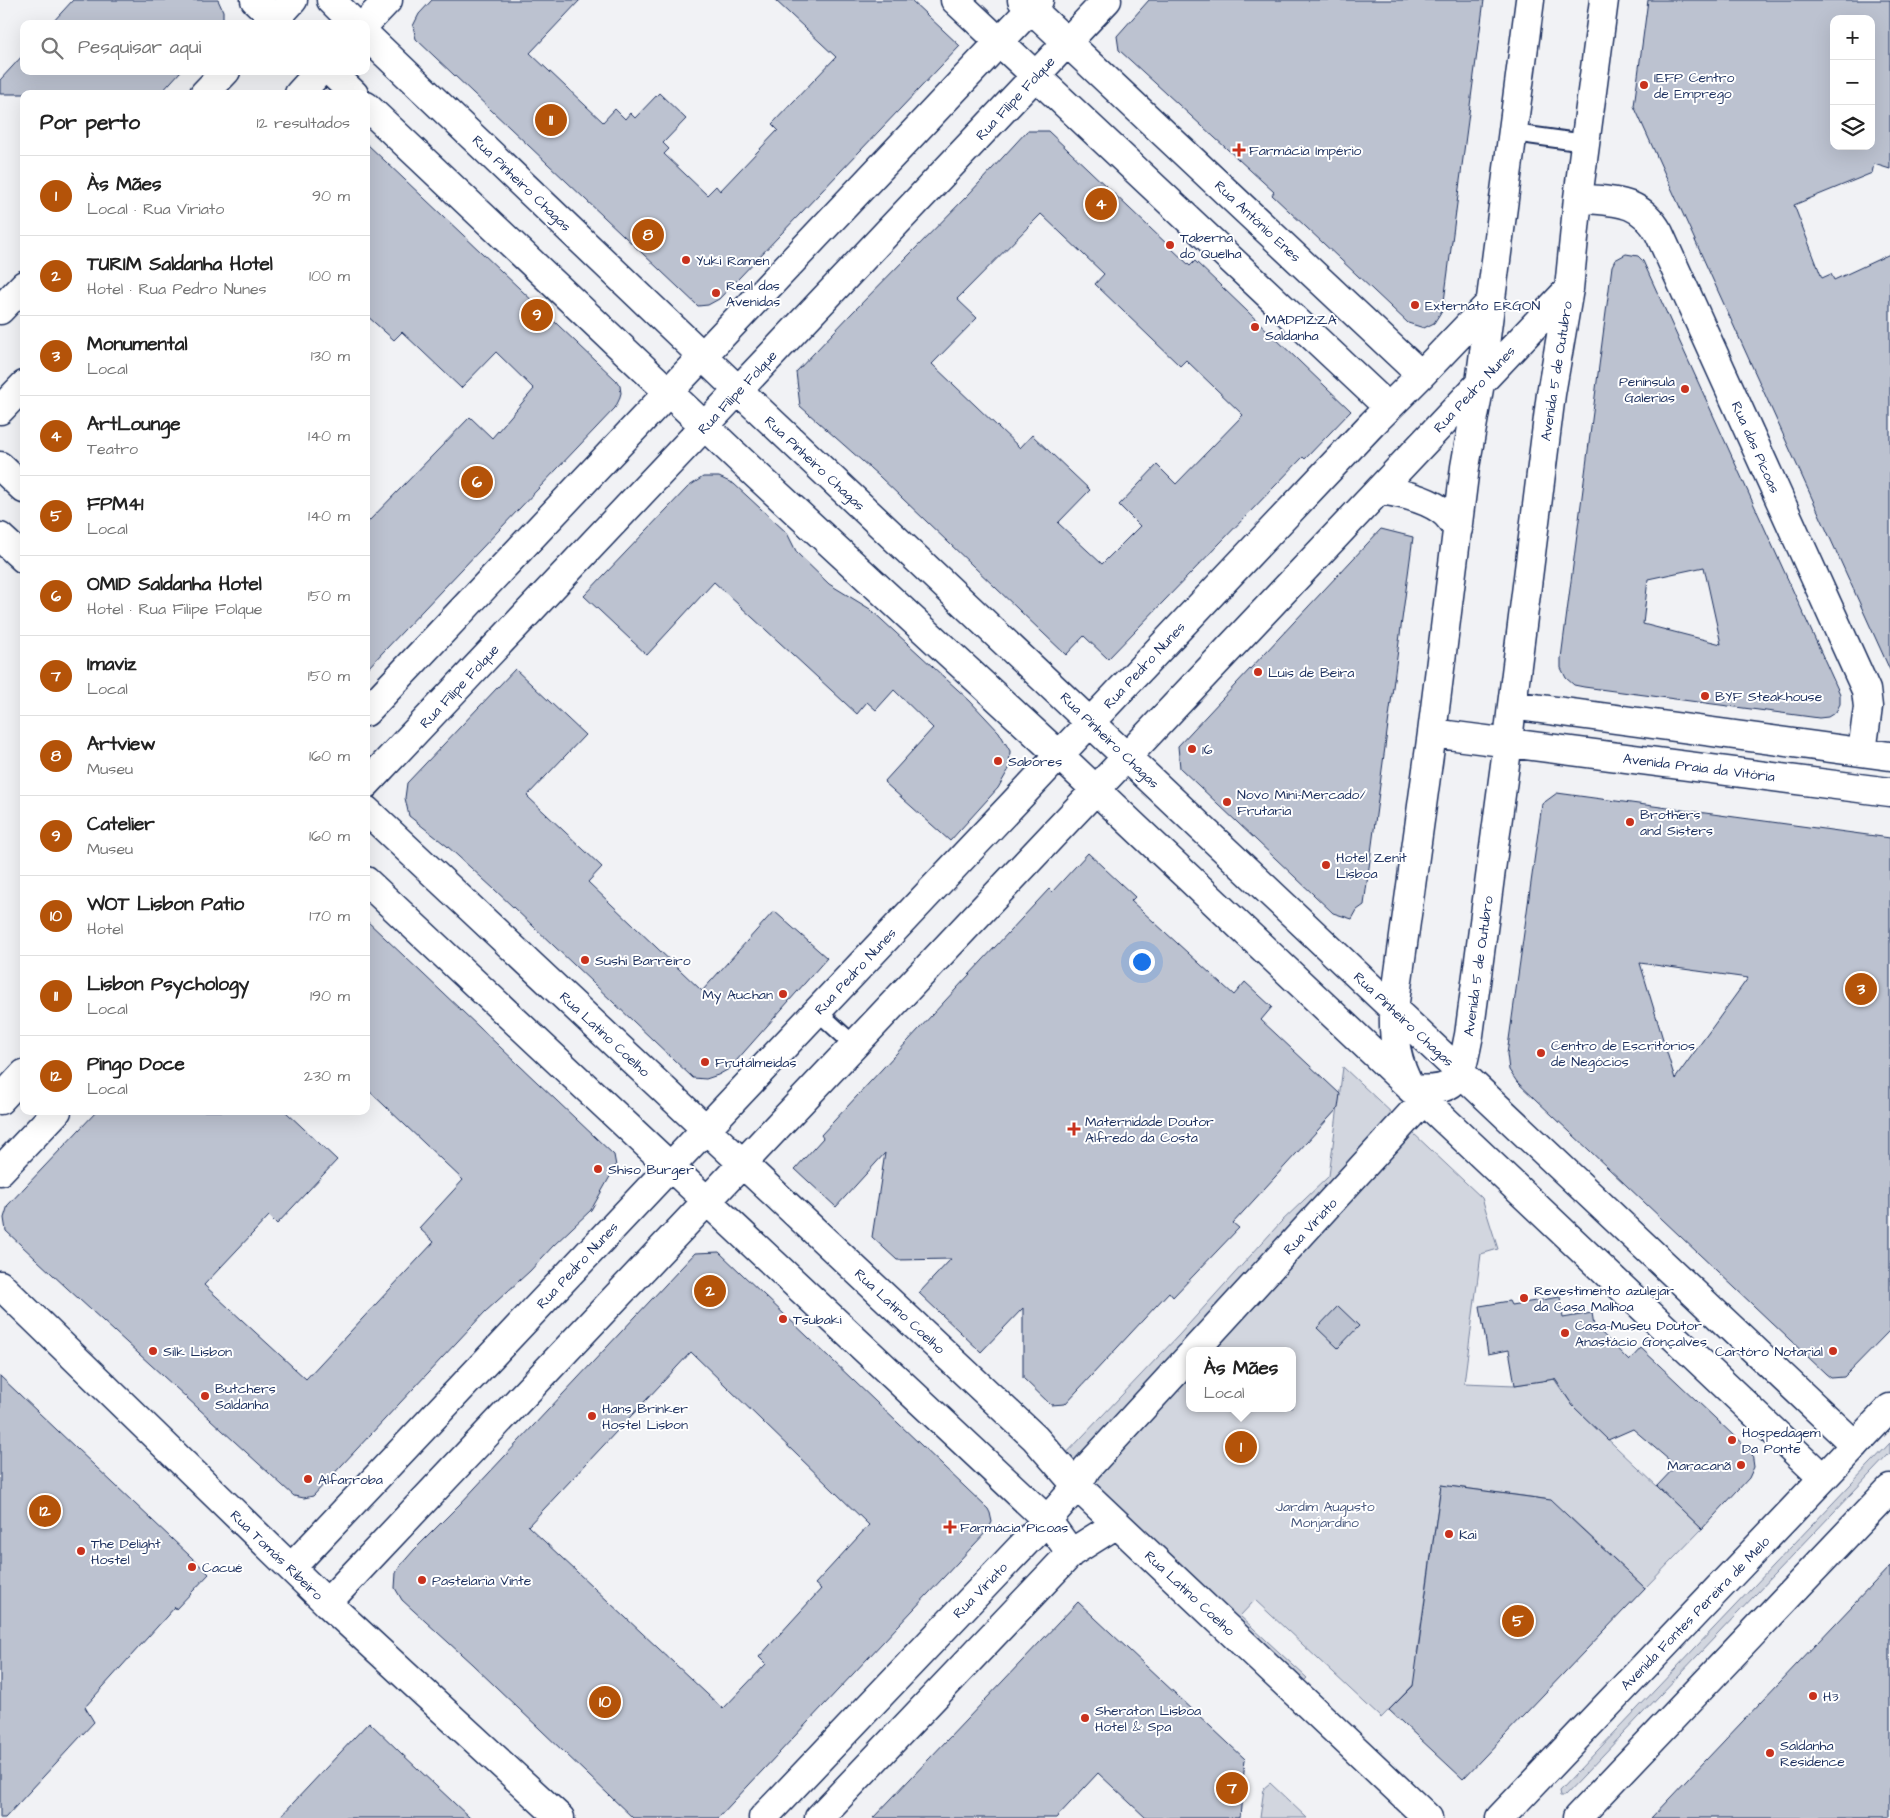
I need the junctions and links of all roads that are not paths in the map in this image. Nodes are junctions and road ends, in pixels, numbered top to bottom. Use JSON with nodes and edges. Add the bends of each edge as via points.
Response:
{"nodes":[{"id":1,"x":255,"y":0,"type":"edge"},
{"id":2,"x":330,"y":0,"type":"edge"},
{"id":3,"x":388,"y":0,"type":"edge"},
{"id":4,"x":955,"y":0,"type":"edge"},
{"id":5,"x":1107,"y":0,"type":"edge"},
{"id":6,"x":1530,"y":0,"type":"edge"},
{"id":7,"x":1604,"y":0,"type":"edge"},
{"id":8,"x":1031,"y":3,"type":"edge"},
{"id":9,"x":280,"y":17,"type":"edge"},
{"id":10,"x":351,"y":20,"type":"edge"},
{"id":11,"x":369,"y":20,"type":"edge"},
{"id":12,"x":370,"y":39,"type":"edge"},
{"id":13,"x":999,"y":42,"type":"junction"},
{"id":14,"x":1067,"y":43,"type":"junction"},
{"id":15,"x":222,"y":75,"type":"edge"},
{"id":16,"x":316,"y":75,"type":"edge"},
{"id":17,"x":334,"y":75,"type":"edge"},
{"id":18,"x":1035,"y":76,"type":"junction"},
{"id":19,"x":208,"y":90,"type":"edge"},
{"id":20,"x":303,"y":90,"type":"edge"},
{"id":21,"x":350,"y":90,"type":"edge"},
{"id":22,"x":370,"y":110,"type":"edge"},
{"id":23,"x":1513,"y":133,"type":"junction"},
{"id":24,"x":1585,"y":143,"type":"junction"},
{"id":25,"x":1578,"y":198,"type":"junction"},
{"id":26,"x":20,"y":289,"type":"edge"},
{"id":27,"x":1569,"y":289,"type":"junction"},
{"id":28,"x":1489,"y":304,"type":"junction"},
{"id":29,"x":0,"y":310,"type":"edge"},
{"id":30,"x":702,"y":356,"type":"junction"},
{"id":31,"x":1422,"y":376,"type":"junction"},
{"id":32,"x":1480,"y":382,"type":"junction"},
{"id":33,"x":20,"y":389,"type":"edge"},
{"id":34,"x":738,"y":390,"type":"junction"},
{"id":35,"x":668,"y":392,"type":"junction"},
{"id":36,"x":1388,"y":407,"type":"junction"},
{"id":37,"x":0,"y":410,"type":"edge"},
{"id":38,"x":704,"y":426,"type":"junction"},
{"id":39,"x":0,"y":466,"type":"edge"},
{"id":40,"x":20,"y":484,"type":"edge"},
{"id":41,"x":1379,"y":490,"type":"junction"},
{"id":42,"x":1458,"y":529,"type":"junction"},
{"id":43,"x":0,"y":537,"type":"edge"},
{"id":44,"x":20,"y":555,"type":"edge"},
{"id":45,"x":1512,"y":705,"type":"junction"},
{"id":46,"x":370,"y":708,"type":"edge"},
{"id":47,"x":1090,"y":722,"type":"junction"},
{"id":48,"x":1432,"y":733,"type":"junction"},
{"id":49,"x":1508,"y":742,"type":"junction"},
{"id":50,"x":1862,"y":752,"type":"junction"},
{"id":51,"x":1059,"y":755,"type":"junction"},
{"id":52,"x":1127,"y":756,"type":"junction"},
{"id":53,"x":1890,"y":756,"type":"edge"},
{"id":54,"x":370,"y":780,"type":"edge"},
{"id":55,"x":1096,"y":790,"type":"junction"},
{"id":56,"x":1890,"y":792,"type":"edge"},
{"id":57,"x":370,"y":814,"type":"edge"},
{"id":58,"x":370,"y":884,"type":"edge"},
{"id":59,"x":1394,"y":1009,"type":"junction"},
{"id":60,"x":817,"y":1011,"type":"junction"},
{"id":61,"x":854,"y":1046,"type":"junction"},
{"id":62,"x":1461,"y":1072,"type":"junction"},
{"id":63,"x":20,"y":1078,"type":"edge"},
{"id":64,"x":1418,"y":1095,"type":"junction"},
{"id":65,"x":0,"y":1100,"type":"edge"},
{"id":66,"x":53,"y":1115,"type":"edge"},
{"id":67,"x":706,"y":1129,"type":"junction"},
{"id":68,"x":742,"y":1164,"type":"junction"},
{"id":69,"x":670,"y":1166,"type":"junction"},
{"id":70,"x":0,"y":1171,"type":"edge"},
{"id":71,"x":707,"y":1200,"type":"junction"},
{"id":72,"x":0,"y":1285,"type":"edge"},
{"id":73,"x":1198,"y":1347,"type":"edge"},
{"id":74,"x":1186,"y":1360,"type":"edge"},
{"id":75,"x":1890,"y":1408,"type":"edge"},
{"id":76,"x":1855,"y":1445,"type":"junction"},
{"id":77,"x":1823,"y":1478,"type":"junction"},
{"id":78,"x":1077,"y":1486,"type":"junction"},
{"id":79,"x":1890,"y":1489,"type":"edge"},
{"id":80,"x":1048,"y":1520,"type":"junction"},
{"id":81,"x":1117,"y":1524,"type":"junction"},
{"id":82,"x":1071,"y":1553,"type":"junction"},
{"id":83,"x":290,"y":1568,"type":"junction"},
{"id":84,"x":327,"y":1603,"type":"junction"},
{"id":85,"x":560,"y":1818,"type":"edge"},
{"id":86,"x":763,"y":1818,"type":"edge"},
{"id":87,"x":819,"y":1818,"type":"edge"},
{"id":88,"x":1428,"y":1818,"type":"edge"},
{"id":89,"x":1500,"y":1818,"type":"edge"},
{"id":90,"x":1577,"y":1818,"type":"edge"}],
"edges":[{"from":1,"to":9,"type":"street"},
{"from":2,"to":10,"type":"street"},
{"from":3,"to":11,"type":"street"},
{"from":4,"to":13,"type":"street"},
{"from":5,"to":14,"type":"street","name":"Rua Filipe Folque"},
{"from":6,"to":23,"type":"street"},
{"from":7,"to":24,"type":"street","name":"Avenida 5 de Outubro"},
{"from":8,"to":13,"type":"street"},
{"from":8,"to":14,"type":"street","name":"Rua António Enes"},
{"from":12,"to":30,"type":"street","name":"Rua Pinheiro Chagas"},
{"from":13,"to":18,"type":"street"},
{"from":13,"to":30,"type":"street"},
{"from":14,"to":18,"type":"street","name":"Rua Filipe Folque"},
{"from":14,"to":31,"type":"street","name":"Rua António Enes"},
{"from":15,"to":19,"type":"street"},
{"from":16,"to":20,"type":"street"},
{"from":17,"to":21,"type":"street"},
{"from":18,"to":34,"type":"street","name":"Rua Filipe Folque"},
{"from":18,"to":36,"type":"street"},
{"from":22,"to":35,"type":"street"},
{"from":23,"to":24,"type":"lane"},
{"from":23,"to":28,"type":"street"},
{"from":24,"to":25,"type":"street","name":"Avenida 5 de Outubro"},
{"from":25,"to":27,"type":"street","name":"Avenida 5 de Outubro"},
{"from":25,"to":50,"type":"street","name":"Rua das Picoas","via":[[1630,205],[1645,214],[1659,233],[1863,684],[1868,707]]},
{"from":26,"to":29,"type":"street"},
{"from":27,"to":32,"type":"street","name":"Rua Pedro Nunes"},
{"from":27,"to":45,"type":"street","name":"Avenida 5 de Outubro","via":[[1551,394]]},
{"from":28,"to":31,"type":"street"},
{"from":28,"to":32,"type":"street"},
{"from":30,"to":34,"type":"street","name":"Rua Pinheiro Chagas"},
{"from":30,"to":35,"type":"street"},
{"from":31,"to":36,"type":"street","name":"Rua Pedro Nunes"},
{"from":32,"to":41,"type":"street","name":"Rua Pedro Nunes"},
{"from":32,"to":42,"type":"street"},
{"from":33,"to":37,"type":"street"},
{"from":34,"to":38,"type":"street","name":"Rua Filipe Folque"},
{"from":34,"to":47,"type":"street","name":"Rua Pinheiro Chagas"},
{"from":35,"to":38,"type":"street"},
{"from":35,"to":46,"type":"street"},
{"from":36,"to":47,"type":"street","name":"Rua Pedro Nunes"},
{"from":38,"to":51,"type":"street"},
{"from":38,"to":54,"type":"street","name":"Rua Filipe Folque"},
{"from":39,"to":40,"type":"street"},
{"from":41,"to":42,"type":"street","via":[[1427,502],[1445,513]]},
{"from":41,"to":52,"type":"street","name":"Rua Pedro Nunes"},
{"from":42,"to":48,"type":"street"},
{"from":43,"to":44,"type":"street"},
{"from":45,"to":49,"type":"street","name":"Avenida 5 de Outubro"},
{"from":45,"to":50,"type":"street"},
{"from":47,"to":51,"type":"street","name":"Rua Pedro Nunes"},
{"from":47,"to":52,"type":"street","name":"Rua Pinheiro Chagas"},
{"from":48,"to":49,"type":"street"},
{"from":48,"to":59,"type":"street"},
{"from":49,"to":56,"type":"street","name":"Avenida Praia da Vitória"},
{"from":49,"to":62,"type":"street","name":"Avenida 5 de Outubro","via":[[1469,1035]]},
{"from":50,"to":53,"type":"street"},
{"from":51,"to":55,"type":"street"},
{"from":51,"to":60,"type":"street","name":"Rua Pedro Nunes"},
{"from":52,"to":55,"type":"street","name":"Rua Pedro Nunes"},
{"from":52,"to":59,"type":"street","name":"Rua Pinheiro Chagas"},
{"from":55,"to":61,"type":"street","name":"Rua Pedro Nunes"},
{"from":55,"to":64,"type":"street"},
{"from":57,"to":67,"type":"street","name":"Rua Latino Coelho"},
{"from":58,"to":69,"type":"street"},
{"from":59,"to":62,"type":"street","name":"Rua Pinheiro Chagas"},
{"from":59,"to":64,"type":"street","via":[[1393,1037],[1404,1075]]},
{"from":60,"to":61,"type":"lane"},
{"from":60,"to":67,"type":"street","name":"Rua Pedro Nunes"},
{"from":61,"to":68,"type":"street","name":"Rua Pedro Nunes"},
{"from":62,"to":64,"type":"street","via":[[1447,1087]]},
{"from":62,"to":76,"type":"street","name":"Rua Pinheiro Chagas"},
{"from":63,"to":65,"type":"street"},
{"from":64,"to":73,"type":"street","name":"Rua Viriato"},
{"from":64,"to":77,"type":"street"},
{"from":66,"to":70,"type":"street"},
{"from":67,"to":68,"type":"street","name":"Rua Latino Coelho"},
{"from":67,"to":69,"type":"street","name":"Rua Pedro Nunes"},
{"from":68,"to":71,"type":"street","name":"Rua Pedro Nunes"},
{"from":68,"to":78,"type":"street","name":"Rua Latino Coelho","via":[[1035,1438]]},
{"from":69,"to":71,"type":"street"},
{"from":69,"to":83,"type":"street","name":"Rua Pedro Nunes"},
{"from":71,"to":80,"type":"street"},
{"from":71,"to":84,"type":"street","name":"Rua Pedro Nunes"},
{"from":72,"to":83,"type":"street","name":"Rua Tomás Ribeiro"},
{"from":74,"to":78,"type":"street","name":"Rua Viriato","via":[[1087,1468]]},
{"from":75,"to":76,"type":"street","name":"Avenida Fontes Pereira de Melo"},
{"from":76,"to":77,"type":"street","name":"Avenida Fontes Pereira de Melo"},
{"from":77,"to":89,"type":"street","name":"Avenida Fontes Pereira de Melo"},
{"from":78,"to":80,"type":"street","name":"Rua Viriato"},
{"from":78,"to":81,"type":"street","name":"Rua Latino Coelho"},
{"from":79,"to":90,"type":"street"},
{"from":80,"to":82,"type":"street"},
{"from":80,"to":86,"type":"street","name":"Rua Viriato"},
{"from":81,"to":82,"type":"street"},
{"from":81,"to":88,"type":"street","name":"Rua Latino Coelho"},
{"from":82,"to":87,"type":"street"},
{"from":83,"to":84,"type":"street","name":"Rua Tomás Ribeiro"},
{"from":84,"to":85,"type":"street","name":"Rua Tomás Ribeiro"}]}
